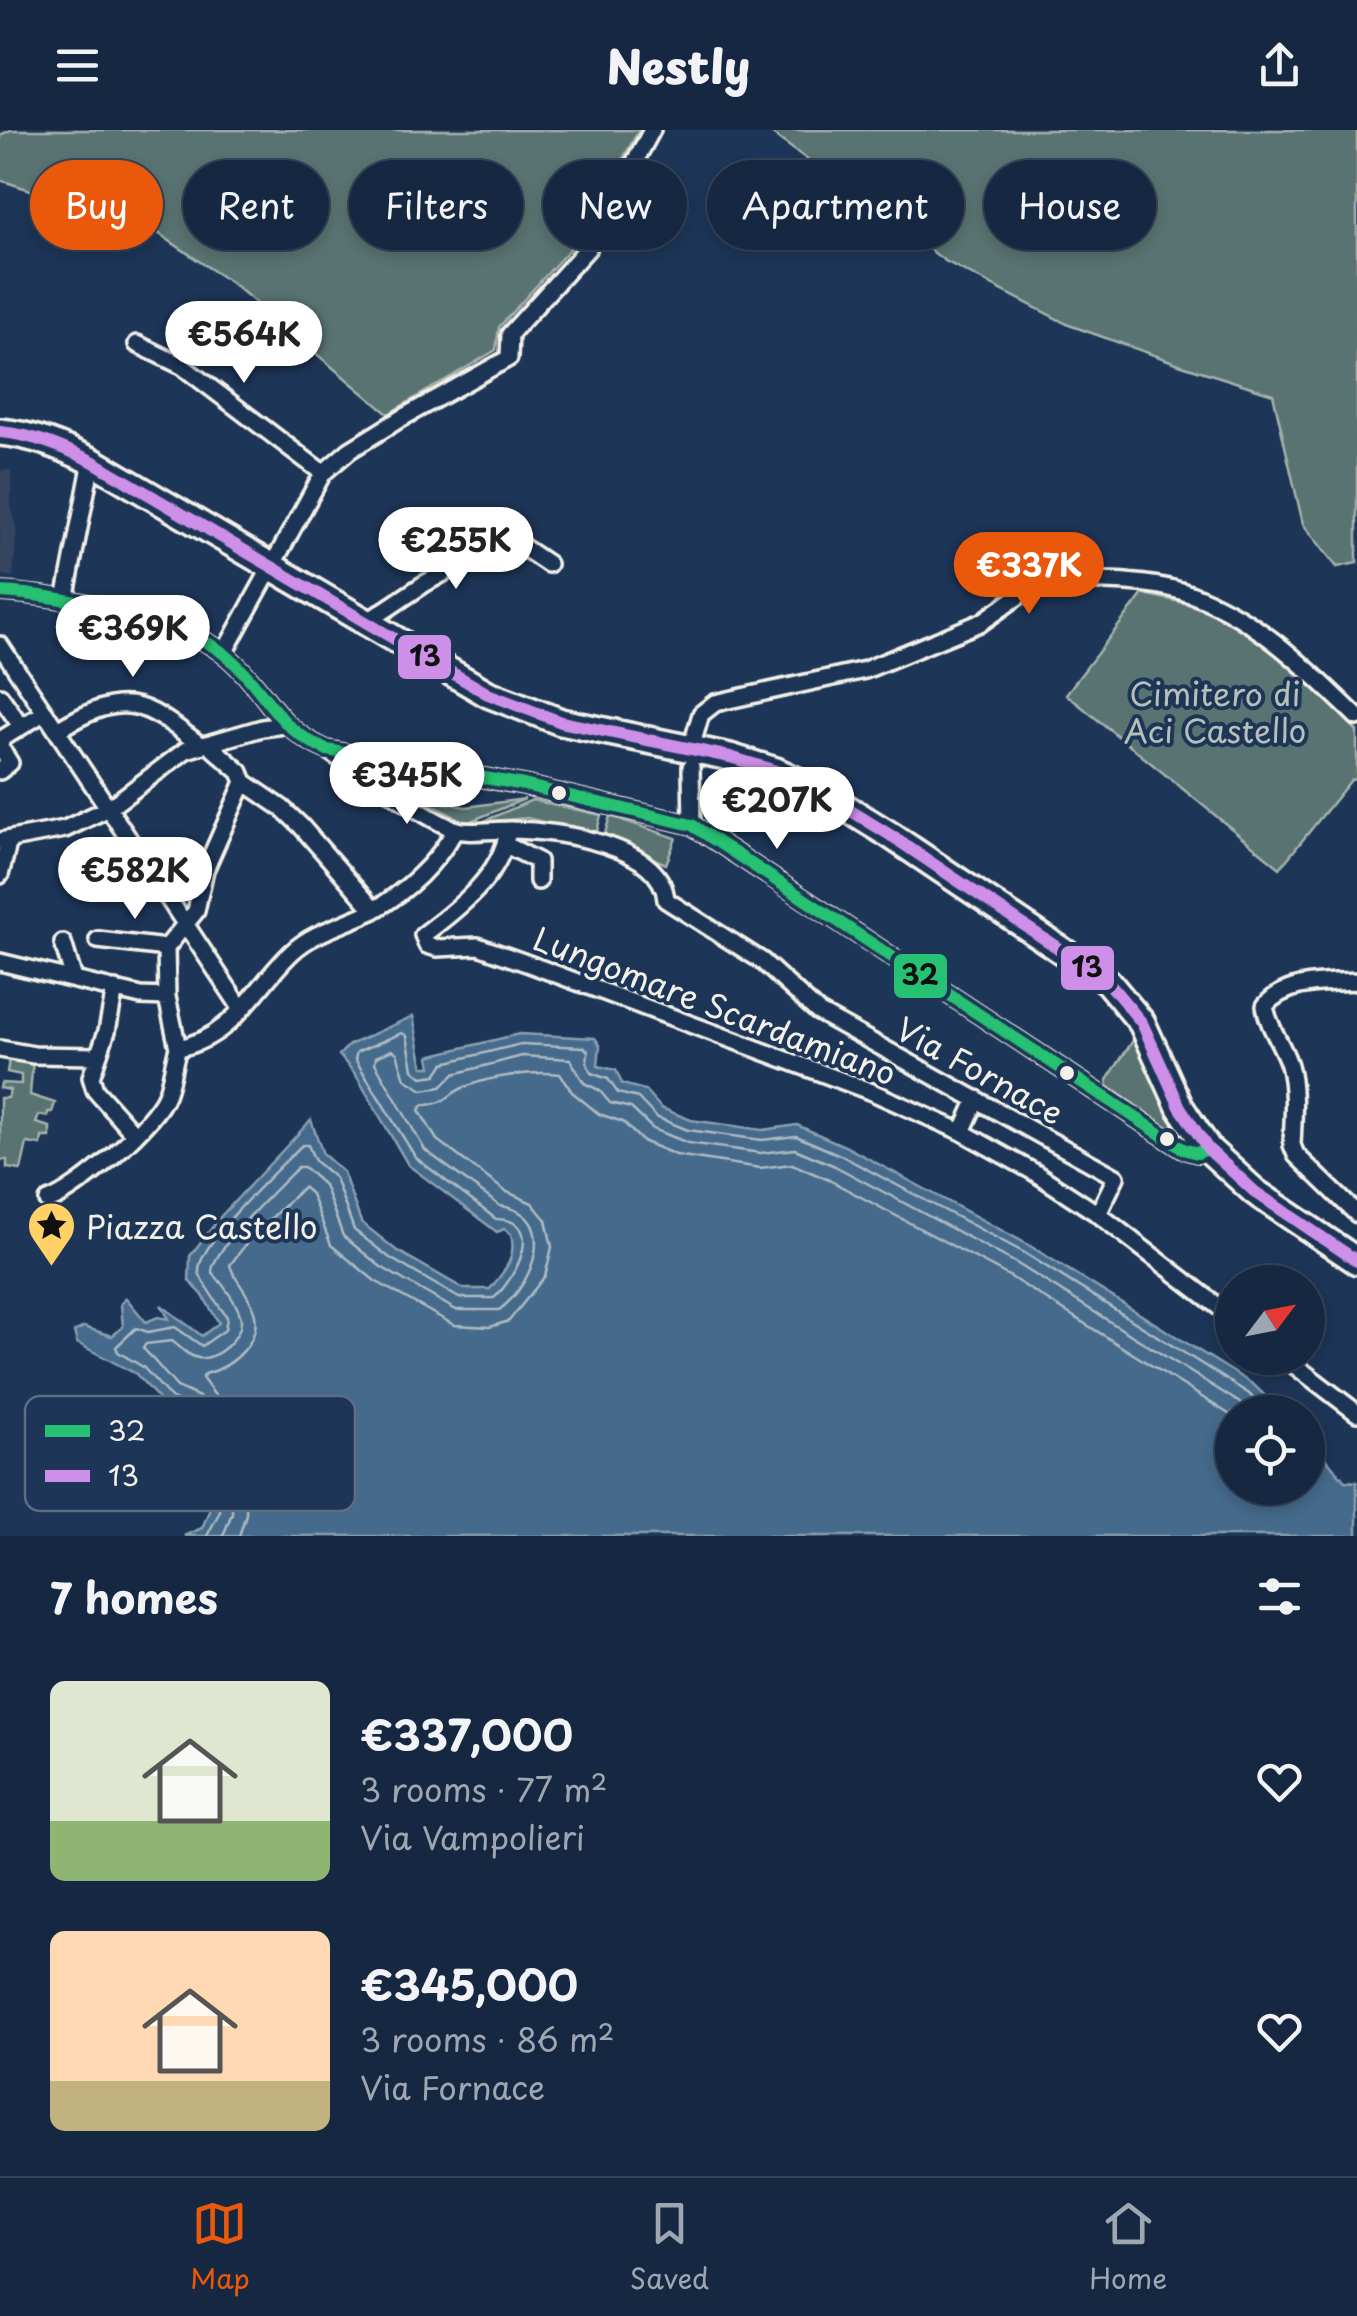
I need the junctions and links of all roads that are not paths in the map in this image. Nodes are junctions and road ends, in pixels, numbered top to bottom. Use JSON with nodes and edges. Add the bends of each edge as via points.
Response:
{"nodes":[{"id":1,"x":652,"y":130,"type":"edge"},
{"id":2,"x":137,"y":344,"type":"dead end"},
{"id":3,"x":0,"y":432,"type":"edge"},
{"id":4,"x":92,"y":462,"type":"junction"},
{"id":5,"x":323,"y":472,"type":"junction"},
{"id":6,"x":548,"y":564,"type":"dead end"},
{"id":7,"x":272,"y":567,"type":"junction"},
{"id":8,"x":0,"y":592,"type":"edge"},
{"id":9,"x":66,"y":600,"type":"junction"},
{"id":10,"x":364,"y":624,"type":"junction"},
{"id":11,"x":0,"y":644,"type":"edge"},
{"id":12,"x":224,"y":653,"type":"junction"},
{"id":13,"x":0,"y":696,"type":"edge"},
{"id":14,"x":44,"y":712,"type":"junction"},
{"id":15,"x":1357,"y":717,"type":"edge"},
{"id":16,"x":284,"y":725,"type":"junction"},
{"id":17,"x":21,"y":726,"type":"junction"},
{"id":18,"x":57,"y":730,"type":"junction"},
{"id":19,"x":0,"y":743,"type":"edge"},
{"id":20,"x":204,"y":745,"type":"junction"},
{"id":21,"x":327,"y":750,"type":"junction"},
{"id":22,"x":691,"y":758,"type":"junction"},
{"id":23,"x":0,"y":772,"type":"edge"},
{"id":24,"x":244,"y":782,"type":"junction"},
{"id":25,"x":108,"y":808,"type":"junction"},
{"id":26,"x":692,"y":825,"type":"junction"},
{"id":27,"x":455,"y":830,"type":"junction"},
{"id":28,"x":507,"y":838,"type":"junction"},
{"id":29,"x":4,"y":840,"type":"edge"},
{"id":30,"x":0,"y":875,"type":"edge"},
{"id":31,"x":538,"y":881,"type":"dead end"},
{"id":32,"x":374,"y":910,"type":"junction"},
{"id":33,"x":186,"y":925,"type":"junction"},
{"id":34,"x":98,"y":940,"type":"dead end"},
{"id":35,"x":62,"y":943,"type":"dead end"},
{"id":36,"x":166,"y":948,"type":"junction"},
{"id":37,"x":0,"y":962,"type":"edge"},
{"id":38,"x":74,"y":979,"type":"junction"},
{"id":39,"x":1357,"y":981,"type":"edge"},
{"id":40,"x":115,"y":989,"type":"junction"},
{"id":41,"x":167,"y":997,"type":"junction"},
{"id":42,"x":242,"y":1008,"type":"junction"},
{"id":43,"x":0,"y":1048,"type":"edge"},
{"id":44,"x":178,"y":1048,"type":"junction"},
{"id":45,"x":97,"y":1056,"type":"junction"},
{"id":46,"x":978,"y":1099,"type":"junction"},
{"id":47,"x":962,"y":1132,"type":"junction"},
{"id":48,"x":134,"y":1134,"type":"junction"},
{"id":49,"x":1208,"y":1149,"type":"junction"},
{"id":50,"x":48,"y":1201,"type":"dead end"},
{"id":51,"x":1098,"y":1214,"type":"junction"},
{"id":52,"x":1357,"y":1214,"type":"edge"},
{"id":53,"x":1357,"y":1261,"type":"edge"},
{"id":54,"x":1215,"y":1304,"type":"edge"},
{"id":55,"x":1307,"y":1375,"type":"edge"},
{"id":56,"x":1357,"y":1413,"type":"edge"}],
"edges":[{"from":1,"to":5,"type":"street","via":[[588,248],[510,334],[508,358]]},
{"from":2,"to":5,"type":"street","via":[[182,366]]},
{"from":3,"to":4,"type":"main road","via":[[53,443]]},
{"from":4,"to":7,"type":"main road"},
{"from":4,"to":9,"type":"street"},
{"from":5,"to":7,"type":"street"},
{"from":6,"to":10,"type":"street","via":[[508,537]]},
{"from":7,"to":10,"type":"main road"},
{"from":7,"to":12,"type":"street"},
{"from":8,"to":9,"type":"street"},
{"from":9,"to":12,"type":"street","via":[[176,629]]},
{"from":10,"to":22,"type":"main road","via":[[523,710]]},
{"from":11,"to":14,"type":"street"},
{"from":12,"to":16,"type":"street"},
{"from":13,"to":17,"type":"street"},
{"from":14,"to":17,"type":"street"},
{"from":14,"to":18,"type":"street"},
{"from":15,"to":22,"type":"street","via":[[1272,641],[1217,606],[1179,590],[1050,580],[982,622],[865,670],[715,703],[701,714]]},
{"from":16,"to":20,"type":"street"},
{"from":16,"to":21,"type":"street"},
{"from":17,"to":19,"type":"street"},
{"from":18,"to":20,"type":"street","via":[[126,702]]},
{"from":18,"to":25,"type":"street"},
{"from":19,"to":23,"type":"street","via":[[10,763]]},
{"from":20,"to":24,"type":"street"},
{"from":20,"to":25,"type":"street","via":[[186,750]]},
{"from":21,"to":26,"type":"street","via":[[524,785]]},
{"from":21,"to":27,"type":"street"},
{"from":22,"to":26,"type":"street"},
{"from":22,"to":49,"type":"main road","via":[[776,772],[818,790],[1091,967],[1142,1023],[1180,1107]]},
{"from":24,"to":32,"type":"street","via":[[301,826]]},
{"from":24,"to":33,"type":"street"},
{"from":25,"to":29,"type":"street","via":[[65,829]]},
{"from":25,"to":33,"type":"street"},
{"from":26,"to":49,"type":"street","via":[[1183,1148]]},
{"from":27,"to":28,"type":"street","name":"Via Fornace"},
{"from":27,"to":32,"type":"street","via":[[418,878]]},
{"from":28,"to":31,"type":"street","via":[[538,861]]},
{"from":28,"to":46,"type":"street","name":"Via Fornace","via":[[548,831],[633,856],[656,870],[666,900],[762,961],[818,1012]]},
{"from":28,"to":47,"type":"street","name":"Lungomare Scardamiano","via":[[472,896],[423,935],[427,945],[478,946],[872,1092]]},
{"from":29,"to":30,"type":"street"},
{"from":32,"to":42,"type":"street","via":[[294,950]]},
{"from":33,"to":36,"type":"street"},
{"from":33,"to":42,"type":"street"},
{"from":34,"to":36,"type":"street"},
{"from":35,"to":38,"type":"street"},
{"from":36,"to":41,"type":"street"},
{"from":37,"to":38,"type":"street"},
{"from":38,"to":40,"type":"street"},
{"from":39,"to":52,"type":"street","via":[[1289,990],[1266,1006],[1290,1070],[1296,1155]]},
{"from":40,"to":41,"type":"street"},
{"from":40,"to":45,"type":"street"},
{"from":41,"to":44,"type":"street"},
{"from":42,"to":44,"type":"street","via":[[221,1032]]},
{"from":43,"to":45,"type":"street"},
{"from":44,"to":48,"type":"street","via":[[165,1098]]},
{"from":45,"to":48,"type":"street","via":[[95,1090]]},
{"from":46,"to":47,"type":"street"},
{"from":46,"to":51,"type":"street","name":"Via Fornace","via":[[1116,1177]]},
{"from":47,"to":51,"type":"street","name":"Lungomare Scardamiano"},
{"from":48,"to":50,"type":"street","via":[[92,1175]]},
{"from":49,"to":53,"type":"main road","via":[[1254,1192]]},
{"from":51,"to":54,"type":"street","name":"Lungomare Scardamiano"},
{"from":55,"to":56,"type":"street"}]}
